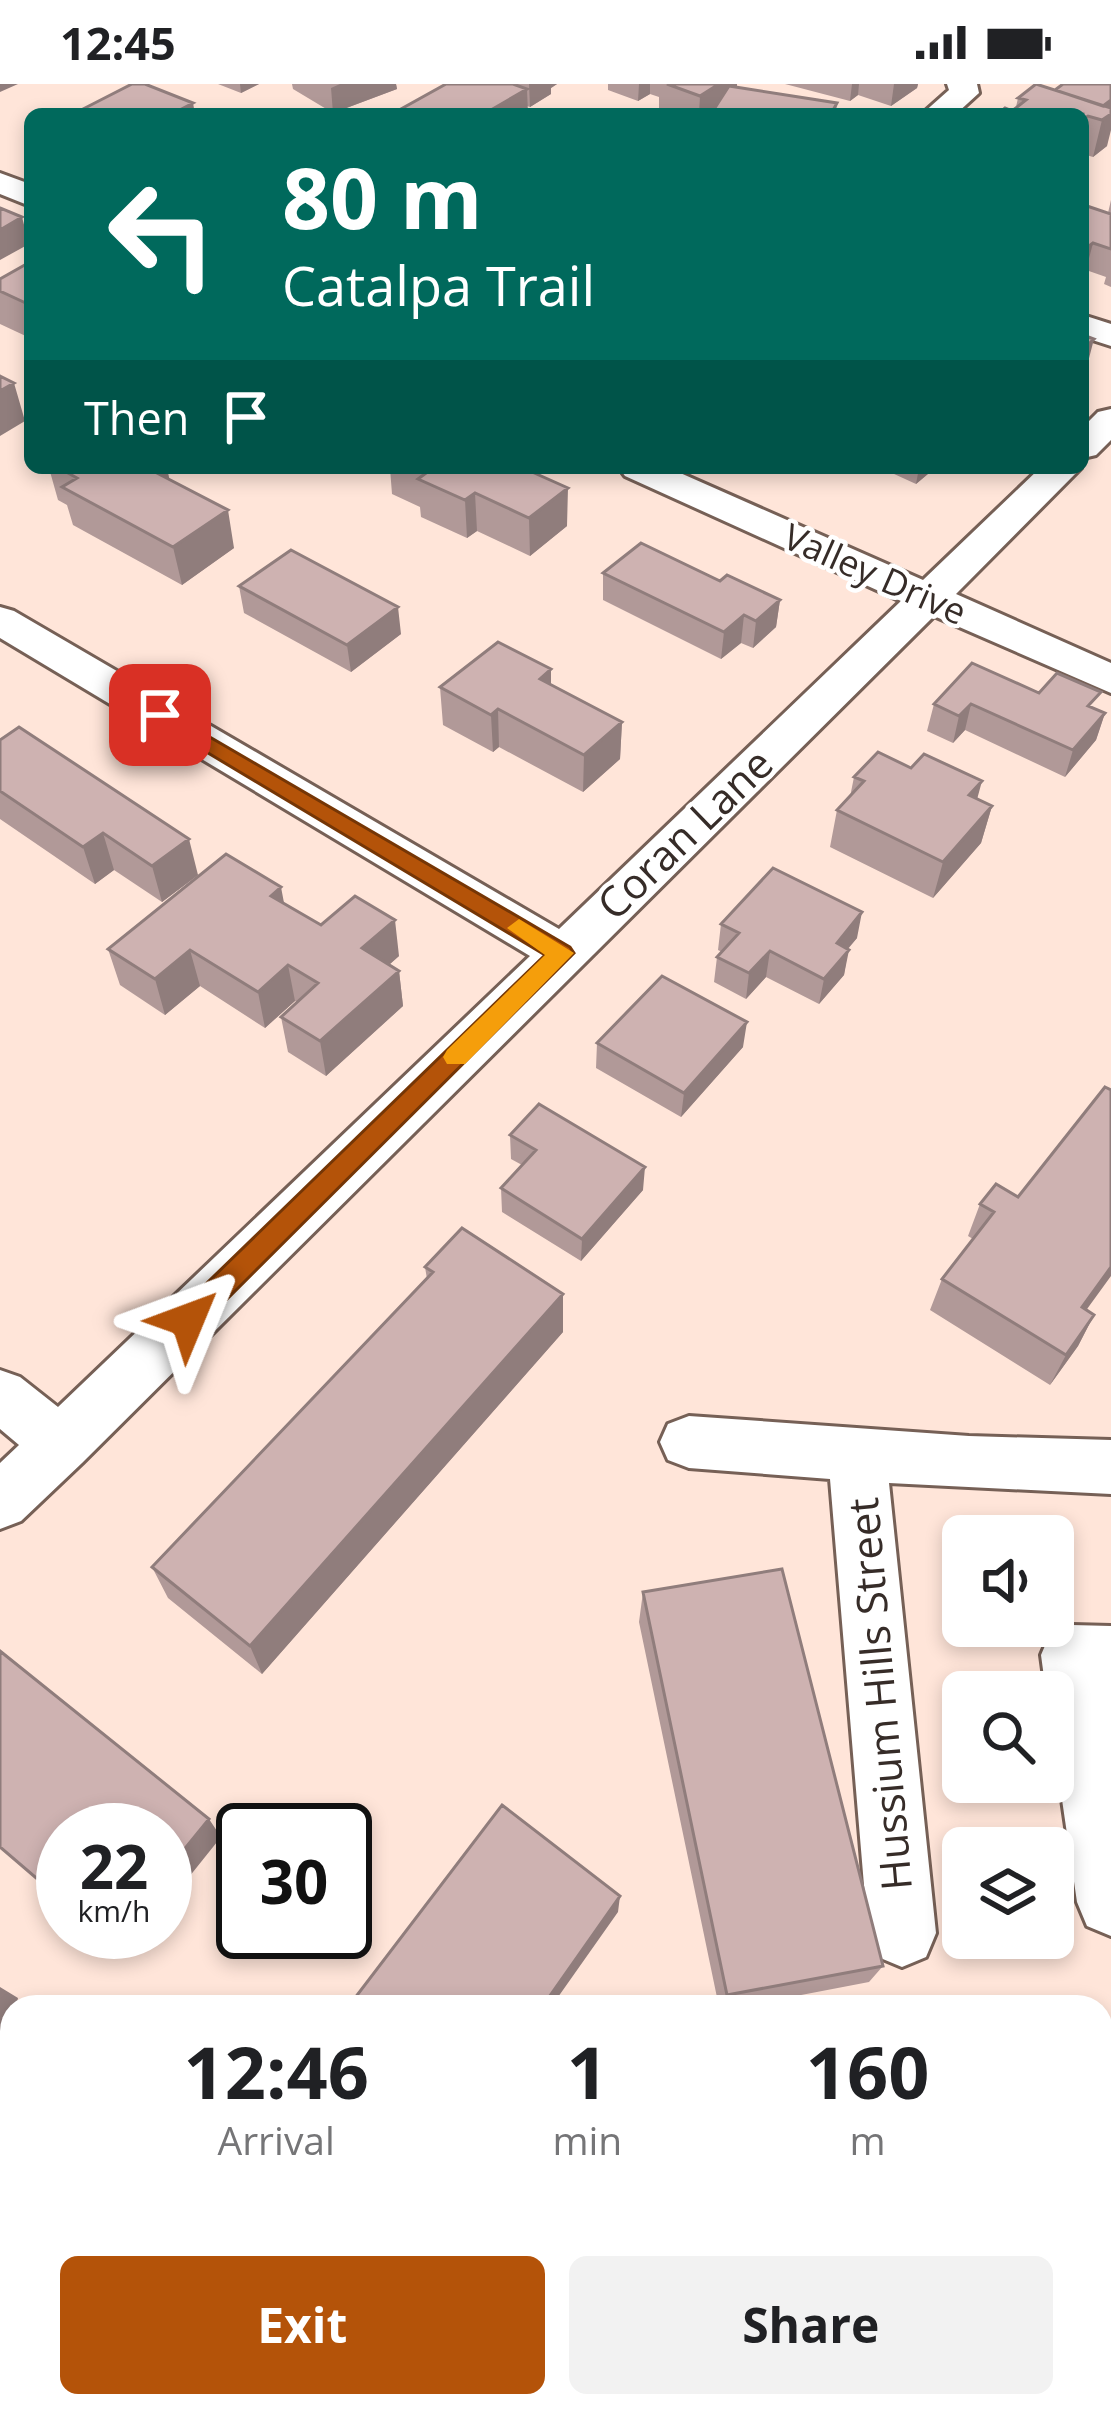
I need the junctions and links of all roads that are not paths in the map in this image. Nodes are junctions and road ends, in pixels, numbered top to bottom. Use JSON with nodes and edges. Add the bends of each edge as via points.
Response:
{"nodes":[{"id":1,"x":962,"y":84,"type":"edge"},
{"id":2,"x":945,"y":108,"type":"edge"},
{"id":3,"x":1111,"y":420,"type":"edge"},
{"id":4,"x":1089,"y":441,"type":"edge"},
{"id":5,"x":651,"y":474,"type":"edge"},
{"id":6,"x":1056,"y":474,"type":"edge"},
{"id":7,"x":928,"y":598,"type":"junction"},
{"id":8,"x":0,"y":620,"type":"edge"},
{"id":9,"x":1111,"y":680,"type":"edge"},
{"id":10,"x":562,"y":953,"type":"junction"},
{"id":11,"x":0,"y":1395,"type":"edge"},
{"id":12,"x":689,"y":1442,"type":"dead end"},
{"id":13,"x":61,"y":1444,"type":"junction"},
{"id":14,"x":857,"y":1455,"type":"junction"},
{"id":15,"x":1111,"y":1466,"type":"edge"},
{"id":16,"x":0,"y":1502,"type":"edge"},
{"id":17,"x":1111,"y":1656,"type":"edge"},
{"id":18,"x":1111,"y":1902,"type":"edge"},
{"id":19,"x":902,"y":1933,"type":"dead end"}],
"edges":[{"from":1,"to":2,"type":"street","via":[[964,93]]},
{"from":3,"to":4,"type":"street"},
{"from":5,"to":7,"type":"street","name":"Valley Drive"},
{"from":6,"to":7,"type":"street","name":"Coran Lane"},
{"from":7,"to":9,"type":"street","name":"Valley Drive"},
{"from":7,"to":10,"type":"street","name":"Coran Lane"},
{"from":8,"to":10,"type":"street"},
{"from":10,"to":13,"type":"street","name":"Coran Lane"},
{"from":11,"to":13,"type":"street"},
{"from":12,"to":14,"type":"street","name":"Hussium Hills Street"},
{"from":13,"to":16,"type":"street","name":"Coran Lane"},
{"from":14,"to":15,"type":"street","name":"Hussium Hills Street"},
{"from":14,"to":19,"type":"street","name":"Hussium Hills Street"},
{"from":17,"to":18,"type":"street","via":[[1072,1655]]}]}
